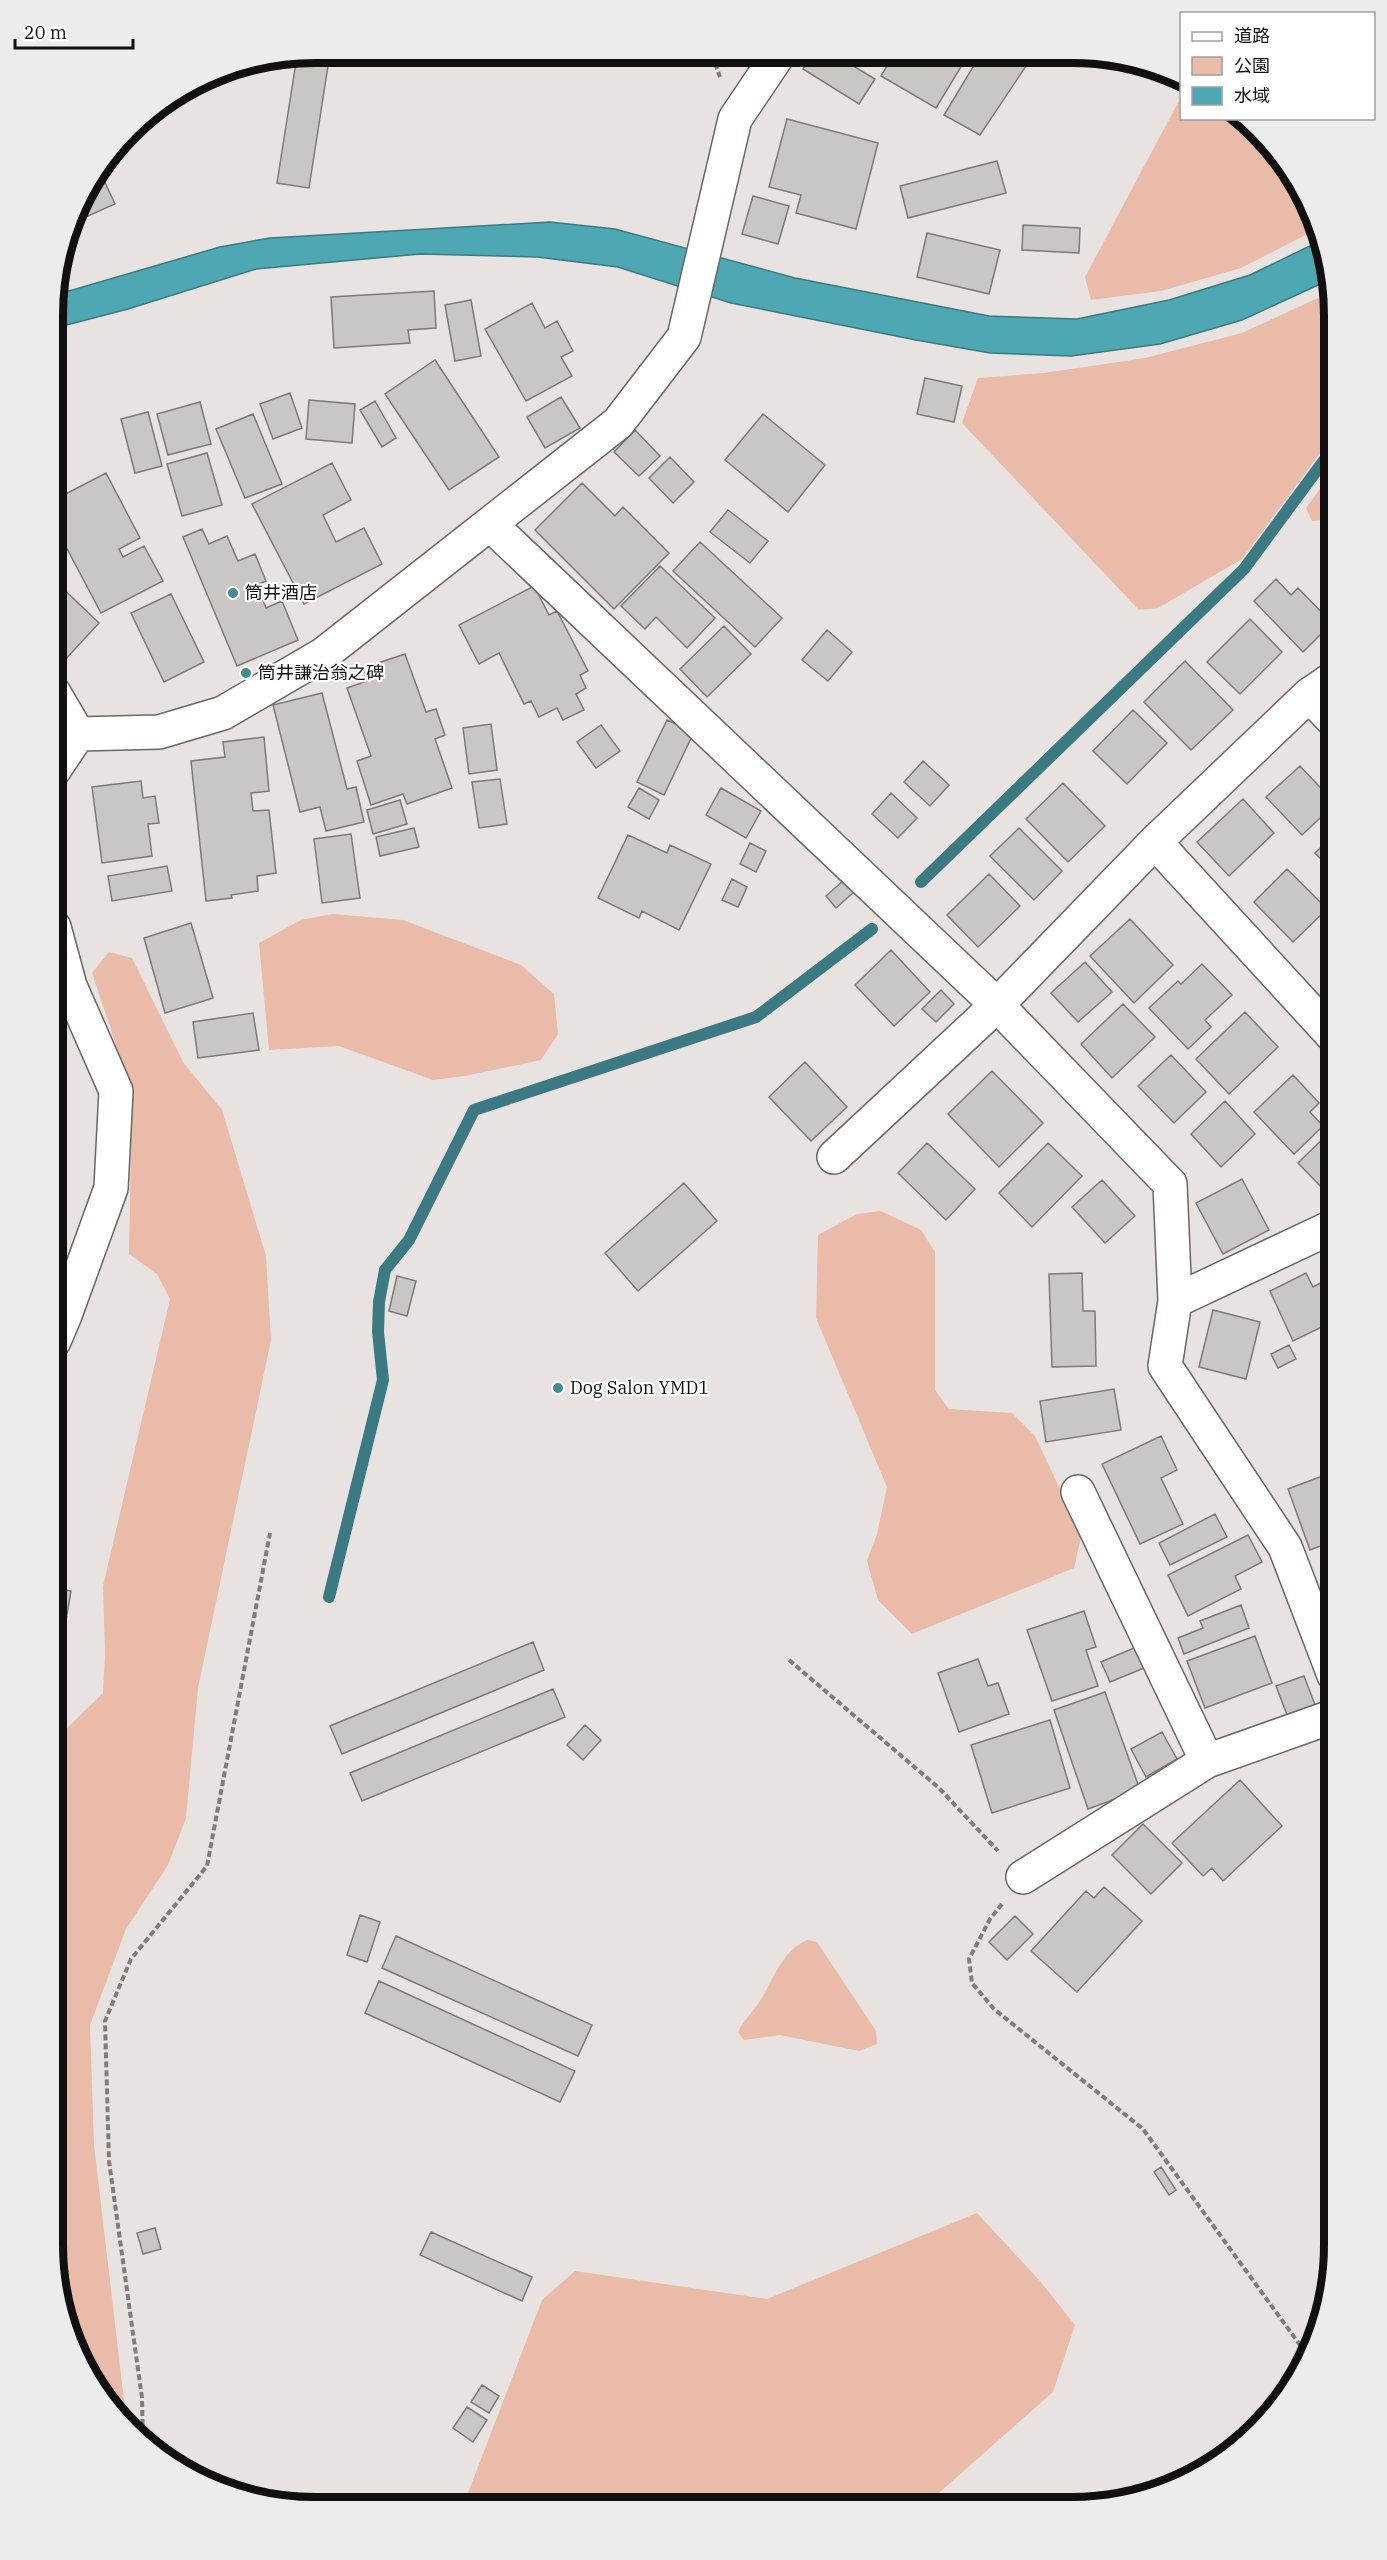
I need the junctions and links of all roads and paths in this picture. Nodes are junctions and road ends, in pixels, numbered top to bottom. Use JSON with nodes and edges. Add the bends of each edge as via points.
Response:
{"nodes":[{"id":1,"x":773,"y":63,"type":"edge"},
{"id":2,"x":490,"y":525,"type":"junction"},
{"id":3,"x":1322,"y":686,"type":"edge"},
{"id":4,"x":63,"y":708,"type":"edge"},
{"id":5,"x":78,"y":734,"type":"junction"},
{"id":6,"x":63,"y":756,"type":"edge"},
{"id":7,"x":1155,"y":842,"type":"junction"},
{"id":8,"x":63,"y":960,"type":"edge"},
{"id":9,"x":997,"y":1005,"type":"junction"},
{"id":10,"x":1324,"y":1027,"type":"edge"},
{"id":11,"x":834,"y":1157,"type":"dead end"},
{"id":12,"x":1324,"y":1231,"type":"edge"},
{"id":13,"x":1174,"y":1301,"type":"junction"},
{"id":14,"x":63,"y":1320,"type":"edge"},
{"id":15,"x":1078,"y":1492,"type":"dead end"},
{"id":16,"x":270,"y":1533,"type":"dead end"},
{"id":17,"x":1324,"y":1649,"type":"edge"},
{"id":18,"x":789,"y":1660,"type":"dead end"},
{"id":19,"x":1324,"y":1720,"type":"edge"},
{"id":20,"x":1207,"y":1761,"type":"junction"},
{"id":21,"x":1023,"y":1877,"type":"junction"},
{"id":22,"x":1302,"y":2348,"type":"edge"},
{"id":23,"x":143,"y":2428,"type":"edge"}],
"edges":[{"from":1,"to":2,"type":"street","via":[[735,119],[684,337],[618,423]]},
{"from":2,"to":5,"type":"street","via":[[324,654],[223,713],[159,732]]},
{"from":2,"to":9,"type":"street"},
{"from":3,"to":7,"type":"street"},
{"from":4,"to":5,"type":"street"},
{"from":5,"to":6,"type":"street"},
{"from":7,"to":9,"type":"street"},
{"from":7,"to":10,"type":"street"},
{"from":8,"to":14,"type":"street","via":[[70,986],[116,1091],[111,1188]]},
{"from":9,"to":11,"type":"street"},
{"from":9,"to":13,"type":"street","via":[[1170,1184]]},
{"from":12,"to":13,"type":"street"},
{"from":13,"to":17,"type":"street","via":[[1165,1366],[1285,1547]]},
{"from":15,"to":20,"type":"street"},
{"from":16,"to":23,"type":"path","via":[[207,1866],[131,1959],[105,2022],[109,2161],[142,2398]]},
{"from":18,"to":21,"type":"path","via":[[939,1788]]},
{"from":19,"to":20,"type":"street"},
{"from":20,"to":21,"type":"street"},
{"from":21,"to":22,"type":"path","via":[[990,1919],[969,1959],[972,1983],[994,2009],[1143,2129]]}]}
